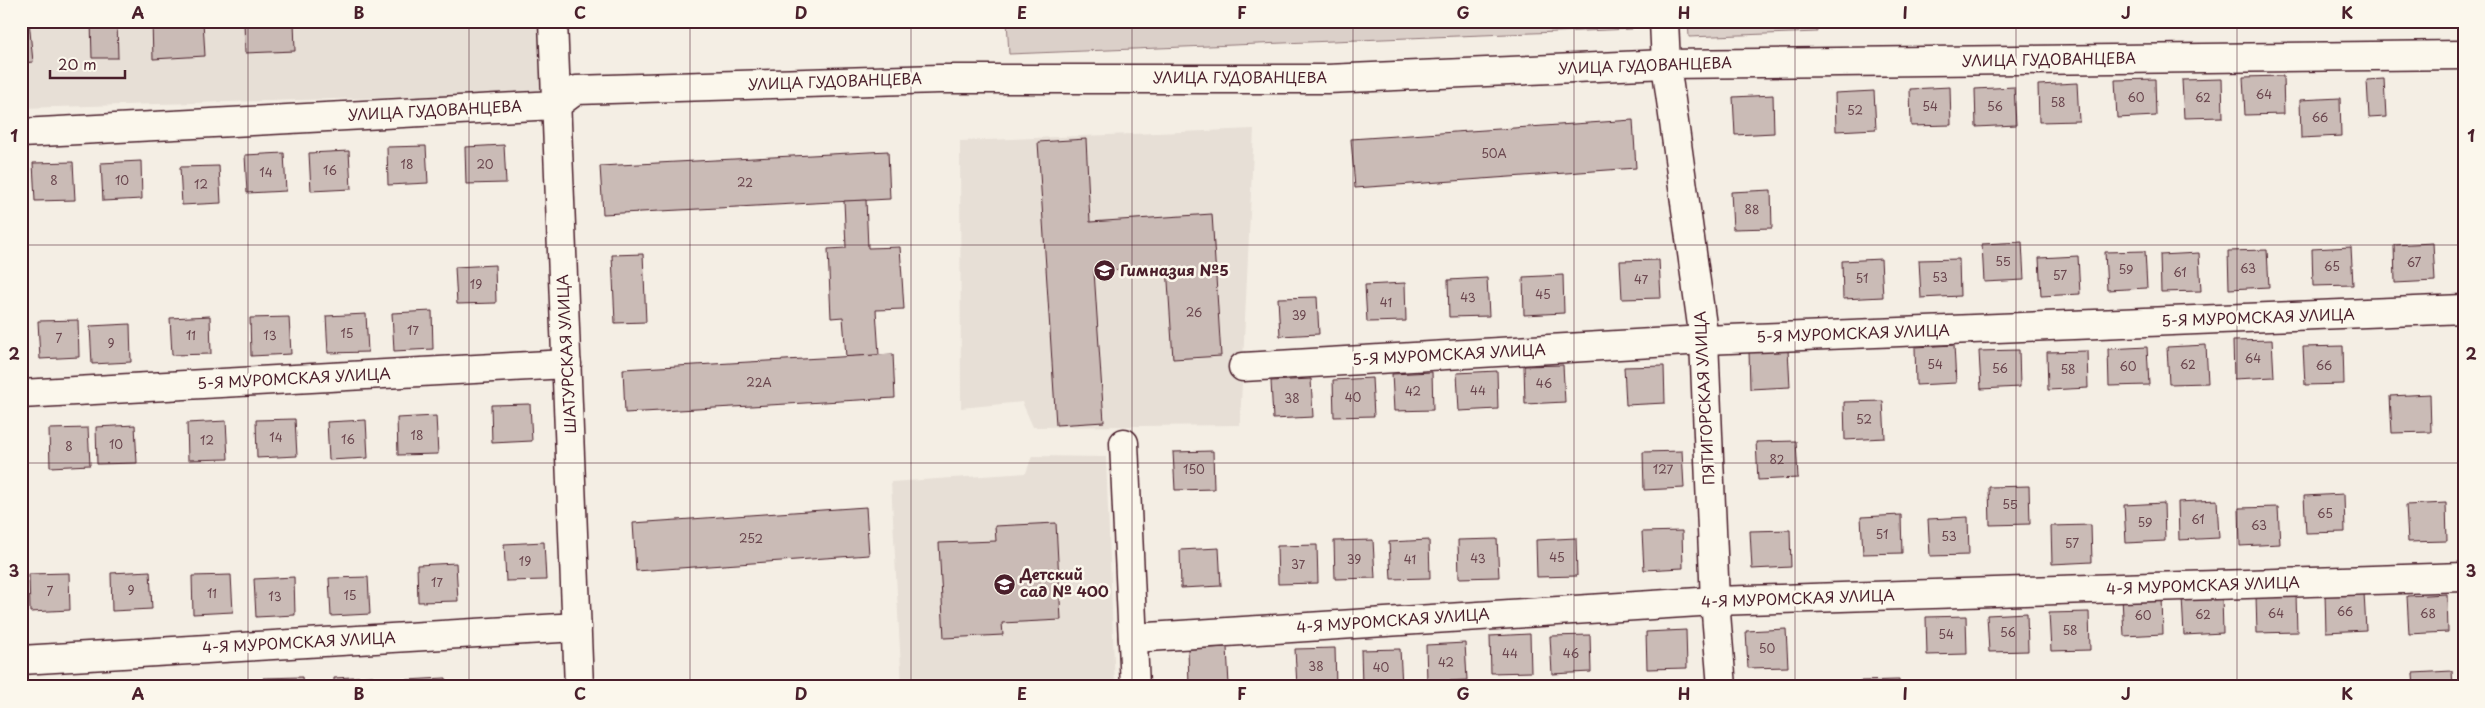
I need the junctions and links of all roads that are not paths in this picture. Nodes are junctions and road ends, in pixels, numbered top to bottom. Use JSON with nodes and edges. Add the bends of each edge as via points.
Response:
{"nodes":[{"id":1,"x":553,"y":21,"type":"edge"},
{"id":2,"x":1664,"y":21,"type":"edge"},
{"id":3,"x":2464,"y":56,"type":"edge"},
{"id":4,"x":1666,"y":64,"type":"junction"},
{"id":5,"x":556,"y":104,"type":"junction"},
{"id":6,"x":21,"y":133,"type":"edge"},
{"id":7,"x":2464,"y":309,"type":"edge"},
{"id":8,"x":1704,"y":340,"type":"junction"},
{"id":9,"x":567,"y":364,"type":"junction"},
{"id":10,"x":1243,"y":367,"type":"dead end"},
{"id":11,"x":21,"y":394,"type":"edge"},
{"id":12,"x":1124,"y":443,"type":"dead end"},
{"id":13,"x":2464,"y":577,"type":"edge"},
{"id":14,"x":1715,"y":601,"type":"junction"},
{"id":15,"x":577,"y":627,"type":"junction"},
{"id":16,"x":1133,"y":638,"type":"junction"},
{"id":17,"x":21,"y":660,"type":"edge"},
{"id":18,"x":579,"y":687,"type":"edge"},
{"id":19,"x":1135,"y":687,"type":"edge"},
{"id":20,"x":1722,"y":687,"type":"edge"}],
"edges":[{"from":1,"to":5,"type":"street","name":"ШАТУРСКАЯ УЛИЦА"},
{"from":2,"to":4,"type":"street","name":"ПЯТИГОРСКАЯ УЛИЦА"},
{"from":3,"to":4,"type":"street","name":"УЛИЦА ГУДОВАНЦЕВА"},
{"from":4,"to":5,"type":"street","name":"УЛИЦА ГУДОВАНЦЕВА","via":[[1327,78],[939,79],[576,90]]},
{"from":4,"to":8,"type":"street","name":"ПЯТИГОРСКАЯ УЛИЦА"},
{"from":5,"to":6,"type":"street","name":"УЛИЦА ГУДОВАНЦЕВА"},
{"from":5,"to":9,"type":"street","name":"ШАТУРСКАЯ УЛИЦА"},
{"from":7,"to":8,"type":"street","name":"5-Я МУРОМСКАЯ УЛИЦА"},
{"from":8,"to":10,"type":"street","name":"5-Я МУРОМСКАЯ УЛИЦА"},
{"from":8,"to":14,"type":"street","name":"ПЯТИГОРСКАЯ УЛИЦА"},
{"from":9,"to":11,"type":"street","name":"5-Я МУРОМСКАЯ УЛИЦА"},
{"from":9,"to":15,"type":"street","name":"ШАТУРСКАЯ УЛИЦА"},
{"from":12,"to":16,"type":"street"},
{"from":13,"to":14,"type":"street","name":"4-Я МУРОМСКАЯ УЛИЦА"},
{"from":14,"to":16,"type":"street","name":"4-Я МУРОМСКАЯ УЛИЦА"},
{"from":14,"to":20,"type":"street","name":"ПЯТИГОРСКАЯ УЛИЦА"},
{"from":15,"to":17,"type":"street","name":"4-Я МУРОМСКАЯ УЛИЦА"},
{"from":15,"to":18,"type":"street","name":"ШАТУРСКАЯ УЛИЦА"},
{"from":16,"to":19,"type":"street"}]}
